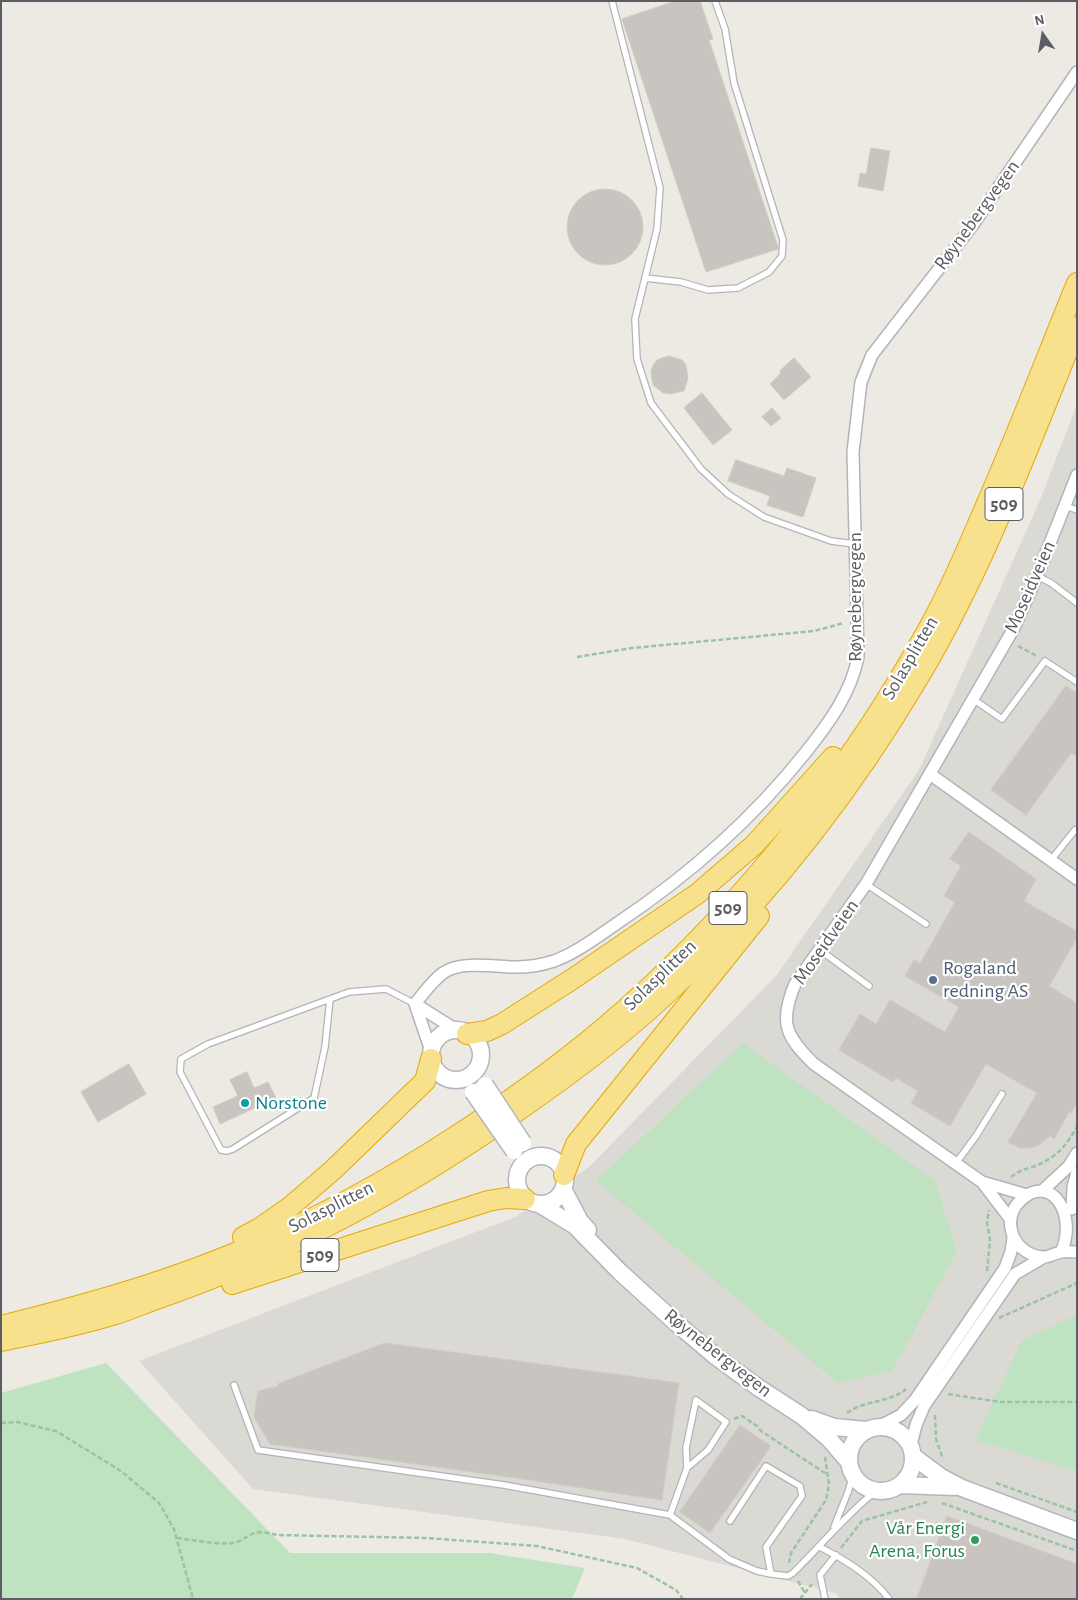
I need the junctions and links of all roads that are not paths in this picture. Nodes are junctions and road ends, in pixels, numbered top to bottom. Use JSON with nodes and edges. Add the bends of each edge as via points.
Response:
{"nodes":[{"id":1,"x":612,"y":1,"type":"edge"},
{"id":2,"x":715,"y":1,"type":"edge"},
{"id":3,"x":1077,"y":72,"type":"edge"},
{"id":4,"x":645,"y":278,"type":"junction"},
{"id":5,"x":1077,"y":283,"type":"edge"},
{"id":6,"x":1077,"y":327,"type":"edge"},
{"id":7,"x":1077,"y":475,"type":"edge"},
{"id":8,"x":1065,"y":506,"type":"junction"},
{"id":9,"x":1077,"y":510,"type":"edge"},
{"id":10,"x":855,"y":544,"type":"junction"},
{"id":11,"x":1037,"y":576,"type":"junction"},
{"id":12,"x":1077,"y":603,"type":"edge"},
{"id":13,"x":905,"y":671,"type":"junction"},
{"id":14,"x":1077,"y":682,"type":"edge"},
{"id":15,"x":973,"y":699,"type":"junction"},
{"id":16,"x":930,"y":774,"type":"junction"},
{"id":17,"x":823,"y":822,"type":"junction"},
{"id":18,"x":1075,"y":830,"type":"dead end"},
{"id":19,"x":1051,"y":860,"type":"junction"},
{"id":20,"x":1077,"y":879,"type":"edge"},
{"id":21,"x":866,"y":884,"type":"junction"},
{"id":22,"x":926,"y":924,"type":"dead end"},
{"id":23,"x":820,"y":950,"type":"junction"},
{"id":24,"x":869,"y":986,"type":"dead end"},
{"id":25,"x":330,"y":999,"type":"junction"},
{"id":26,"x":415,"y":1004,"type":"junction"},
{"id":27,"x":463,"y":1032,"type":"junction"},
{"id":28,"x":431,"y":1055,"type":"junction"},
{"id":29,"x":479,"y":1065,"type":"junction"},
{"id":30,"x":458,"y":1080,"type":"junction"},
{"id":31,"x":479,"y":1088,"type":"junction"},
{"id":32,"x":1002,"y":1094,"type":"dead end"},
{"id":33,"x":519,"y":1147,"type":"junction"},
{"id":34,"x":1077,"y":1153,"type":"edge"},
{"id":35,"x":534,"y":1156,"type":"junction"},
{"id":36,"x":956,"y":1162,"type":"junction"},
{"id":37,"x":519,"y":1169,"type":"junction"},
{"id":38,"x":1077,"y":1172,"type":"edge"},
{"id":39,"x":564,"y":1182,"type":"junction"},
{"id":40,"x":982,"y":1182,"type":"junction"},
{"id":41,"x":1042,"y":1191,"type":"junction"},
{"id":42,"x":1027,"y":1195,"type":"junction"},
{"id":43,"x":532,"y":1201,"type":"junction"},
{"id":44,"x":1072,"y":1209,"type":"junction"},
{"id":45,"x":1011,"y":1220,"type":"junction"},
{"id":46,"x":1076,"y":1221,"type":"edge"},
{"id":47,"x":1013,"y":1238,"type":"junction"},
{"id":48,"x":1061,"y":1252,"type":"junction"},
{"id":49,"x":1077,"y":1252,"type":"edge"},
{"id":50,"x":1044,"y":1257,"type":"junction"},
{"id":51,"x":636,"y":1287,"type":"junction"},
{"id":52,"x":114,"y":1305,"type":"junction"},
{"id":53,"x":1,"y":1326,"type":"edge"},
{"id":54,"x":1,"y":1341,"type":"edge"},
{"id":55,"x":234,"y":1385,"type":"dead end"},
{"id":56,"x":802,"y":1416,"type":"junction"},
{"id":57,"x":873,"y":1428,"type":"junction"},
{"id":58,"x":912,"y":1451,"type":"junction"},
{"id":59,"x":687,"y":1468,"type":"junction"},
{"id":60,"x":851,"y":1469,"type":"junction"},
{"id":61,"x":900,"y":1485,"type":"junction"},
{"id":62,"x":962,"y":1488,"type":"junction"},
{"id":63,"x":876,"y":1491,"type":"junction"},
{"id":64,"x":670,"y":1515,"type":"junction"},
{"id":65,"x":730,"y":1520,"type":"dead end"},
{"id":66,"x":834,"y":1529,"type":"junction"},
{"id":67,"x":1077,"y":1531,"type":"edge"},
{"id":68,"x":820,"y":1547,"type":"junction"},
{"id":69,"x":836,"y":1555,"type":"junction"},
{"id":70,"x":771,"y":1574,"type":"junction"},
{"id":71,"x":825,"y":1599,"type":"edge"},
{"id":72,"x":889,"y":1599,"type":"edge"}],
"edges":[{"from":1,"to":4,"type":"lane","via":[[660,188],[657,229]]},
{"from":2,"to":4,"type":"lane","via":[[725,29],[734,83],[783,240],[782,256],[769,272],[738,288],[708,290],[681,282]]},
{"from":3,"to":10,"type":"street","name":"Røynebergvegen","via":[[972,226],[872,355],[861,382],[853,452]]},
{"from":4,"to":10,"type":"lane","via":[[635,319],[637,359],[651,403],[701,469],[728,494],[764,517],[831,541]]},
{"from":5,"to":13,"type":"highway","name":"Solasplitten","number":"509","via":[[967,551]]},
{"from":6,"to":17,"type":"highway","name":"Solasplitten","number":"509","via":[[1009,494],[946,630],[883,735]]},
{"from":7,"to":8,"type":"street","name":"Moseidveien"},
{"from":8,"to":9,"type":"lane"},
{"from":8,"to":11,"type":"street","name":"Moseidveien"},
{"from":10,"to":26,"type":"street","name":"Røynebergvegen","via":[[858,657],[853,678],[815,741],[779,785],[718,847],[657,895],[569,954],[533,966],[458,966],[442,974]]},
{"from":11,"to":12,"type":"lane"},
{"from":11,"to":15,"type":"street","name":"Moseidveien","via":[[1014,628]]},
{"from":13,"to":27,"type":"highway","number":"509","via":[[841,749],[754,845],[697,894],[502,1024],[487,1031]]},
{"from":13,"to":52,"type":"highway","name":"Solasplitten","number":"509","via":[[813,804],[752,881],[668,970],[561,1062],[483,1119],[348,1200],[230,1255],[153,1284]]},
{"from":14,"to":15,"type":"lane","via":[[1045,661],[1002,719]]},
{"from":15,"to":16,"type":"street","name":"Moseidveien"},
{"from":16,"to":19,"type":"street"},
{"from":16,"to":21,"type":"street","name":"Moseidveien"},
{"from":17,"to":39,"type":"highway","number":"509","via":[[788,878],[576,1144]]},
{"from":17,"to":52,"type":"highway","name":"Solasplitten","number":"509","via":[[733,927],[679,982],[569,1075],[490,1131],[399,1188],[236,1270]]},
{"from":18,"to":19,"type":"lane"},
{"from":19,"to":20,"type":"street"},
{"from":21,"to":22,"type":"lane"},
{"from":21,"to":23,"type":"street","name":"Moseidveien"},
{"from":23,"to":24,"type":"lane"},
{"from":23,"to":36,"type":"street","name":"Moseidveien","via":[[795,984],[787,1003],[787,1023],[792,1040],[814,1064]]},
{"from":25,"to":25,"type":"lane","via":[[208,1044],[181,1059],[180,1072],[221,1150],[233,1149],[314,1098],[325,1047]]},
{"from":25,"to":26,"type":"lane","via":[[348,992],[386,990]]},
{"from":26,"to":27,"type":"street"},
{"from":26,"to":28,"type":"street"},
{"from":27,"to":28,"type":"street","via":[[440,1036],[434,1042]]},
{"from":27,"to":29,"type":"street","via":[[475,1039],[479,1047]]},
{"from":28,"to":30,"type":"street","via":[[434,1068],[440,1075]]},
{"from":28,"to":52,"type":"highway","number":"509","via":[[425,1081],[290,1207],[260,1228]]},
{"from":29,"to":30,"type":"street","via":[[474,1073]]},
{"from":29,"to":31,"type":"street"},
{"from":30,"to":31,"type":"street"},
{"from":31,"to":33,"type":"street","bridge":true},
{"from":32,"to":36,"type":"lane"},
{"from":33,"to":35,"type":"street"},
{"from":33,"to":37,"type":"street"},
{"from":34,"to":41,"type":"street","via":[[1069,1166]]},
{"from":35,"to":37,"type":"street"},
{"from":35,"to":39,"type":"street","name":"Røynebergvegen","via":[[546,1156],[556,1161],[563,1170]]},
{"from":36,"to":40,"type":"street","name":"Moseidveien"},
{"from":37,"to":43,"type":"street","via":[[517,1185]]},
{"from":38,"to":44,"type":"street"},
{"from":39,"to":43,"type":"street","via":[[554,1201]]},
{"from":39,"to":51,"type":"street","name":"Røynebergvegen","via":[[580,1221],[622,1266]]},
{"from":40,"to":42,"type":"street"},
{"from":40,"to":45,"type":"street"},
{"from":41,"to":42,"type":"street"},
{"from":41,"to":44,"type":"street","via":[[1064,1199]]},
{"from":42,"to":45,"type":"street","via":[[1013,1210]]},
{"from":43,"to":51,"type":"street","name":"Røynebergvegen","via":[[575,1226]]},
{"from":43,"to":52,"type":"highway","number":"509","via":[[506,1198],[488,1201],[195,1295]]},
{"from":44,"to":46,"type":"street"},
{"from":45,"to":47,"type":"street"},
{"from":46,"to":48,"type":"street","via":[[1070,1244]]},
{"from":47,"to":50,"type":"street","via":[[1031,1255]]},
{"from":47,"to":57,"type":"street","via":[[1005,1268],[915,1400],[901,1415]]},
{"from":48,"to":49,"type":"street"},
{"from":48,"to":50,"type":"street"},
{"from":50,"to":58,"type":"street","via":[[1015,1274],[924,1406],[916,1425]]},
{"from":51,"to":56,"type":"street","name":"Røynebergvegen","via":[[715,1356]]},
{"from":52,"to":53,"type":"highway","name":"Solasplitten","number":"509"},
{"from":52,"to":54,"type":"highway","name":"Solasplitten","number":"509"},
{"from":55,"to":64,"type":"lane","via":[[258,1450],[504,1484]]},
{"from":56,"to":57,"type":"street","name":"Røynebergvegen","via":[[834,1427]]},
{"from":56,"to":60,"type":"street","name":"Røynebergvegen","via":[[829,1439]]},
{"from":57,"to":58,"type":"street","name":"Røynebergvegen","via":[[890,1428],[898,1432],[906,1437]]},
{"from":57,"to":60,"type":"street","via":[[858,1436],[853,1444],[849,1453]]},
{"from":58,"to":61,"type":"street","via":[[910,1473]]},
{"from":58,"to":62,"type":"street","name":"Røynebergvegen","via":[[941,1477]]},
{"from":59,"to":59,"type":"lane","via":[[708,1450],[726,1422],[696,1400],[686,1448]]},
{"from":59,"to":64,"type":"lane"},
{"from":60,"to":63,"type":"street","name":"Røynebergvegen","via":[[859,1482]]},
{"from":60,"to":66,"type":"lane","via":[[848,1492]]},
{"from":61,"to":62,"type":"street","name":"Røynebergvegen"},
{"from":61,"to":63,"type":"street","name":"Røynebergvegen"},
{"from":62,"to":67,"type":"street","name":"Røynebergvegen"},
{"from":63,"to":66,"type":"lane"},
{"from":64,"to":70,"type":"lane","via":[[729,1559]]},
{"from":65,"to":70,"type":"lane","via":[[766,1466],[800,1486],[802,1496],[766,1547]]},
{"from":66,"to":68,"type":"lane"},
{"from":68,"to":69,"type":"lane"},
{"from":68,"to":70,"type":"lane","via":[[793,1574]]},
{"from":69,"to":71,"type":"lane","via":[[820,1575]]},
{"from":69,"to":72,"type":"lane","via":[[867,1577]]}]}
